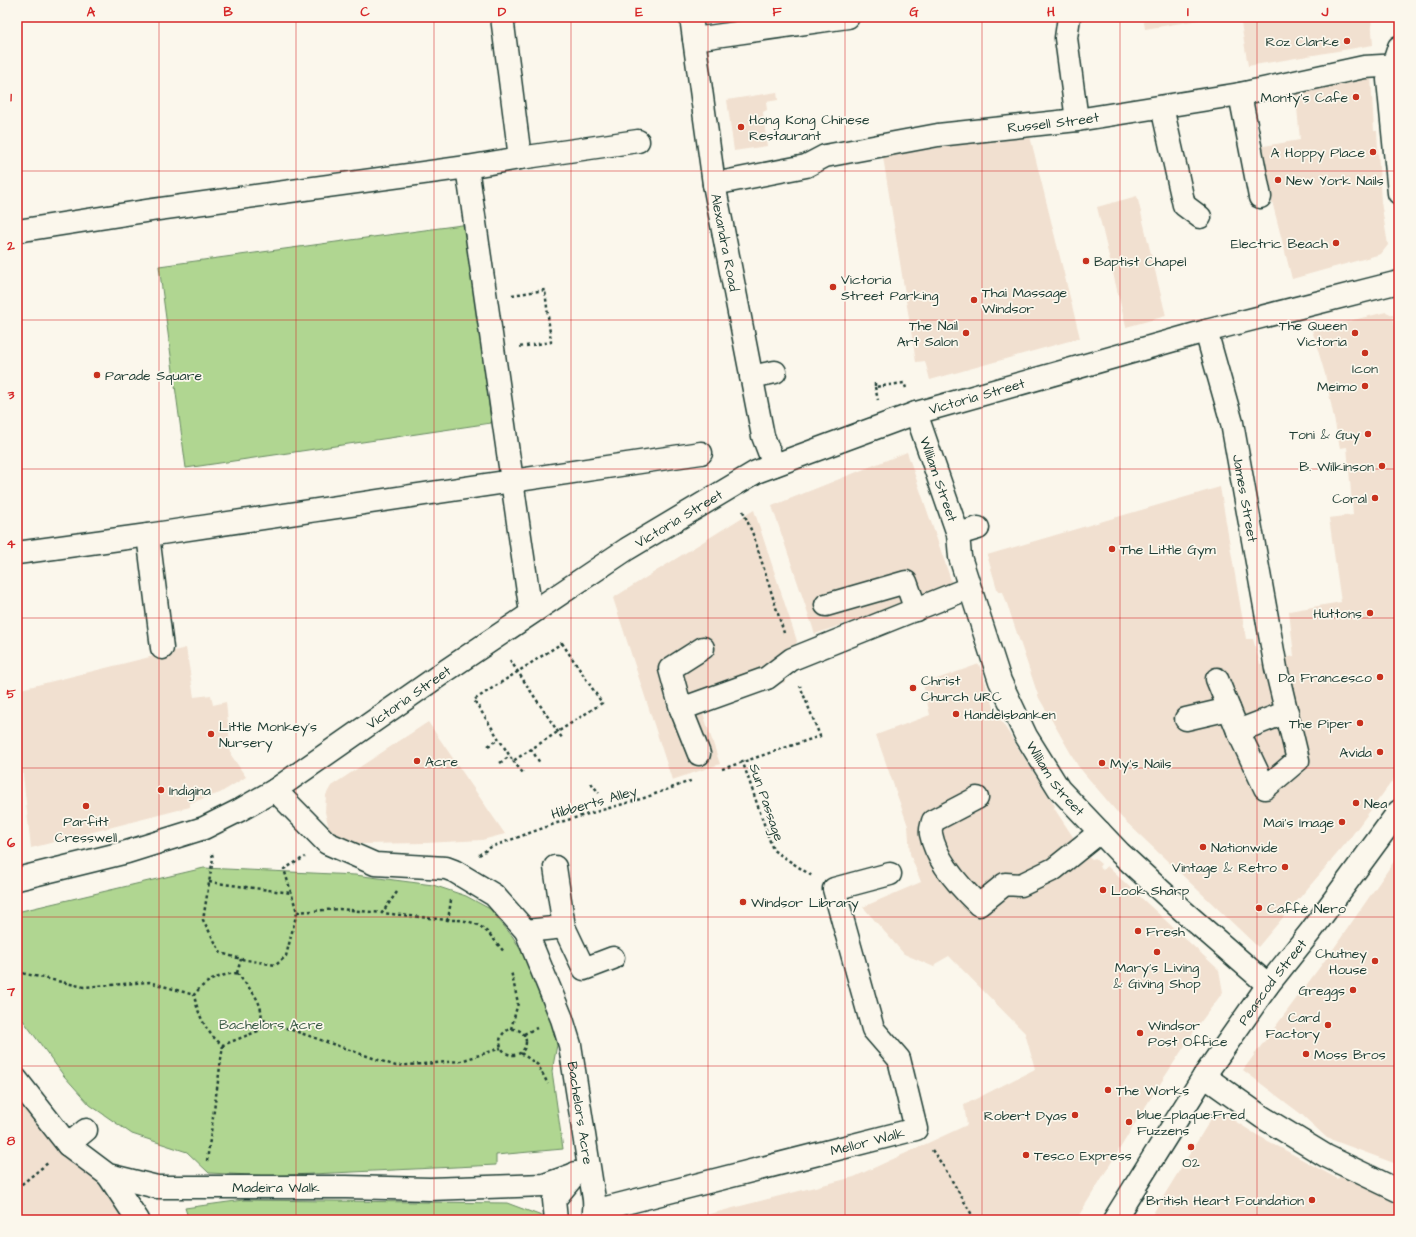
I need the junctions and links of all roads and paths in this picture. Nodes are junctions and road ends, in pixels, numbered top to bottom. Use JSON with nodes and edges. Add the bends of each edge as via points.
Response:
{"nodes":[{"id":1,"x":502,"y":17,"type":"edge"},
{"id":2,"x":691,"y":17,"type":"edge"},
{"id":3,"x":848,"y":17,"type":"edge"},
{"id":4,"x":1069,"y":17,"type":"edge"},
{"id":5,"x":694,"y":38,"type":"junction"},
{"id":6,"x":1397,"y":59,"type":"edge"},
{"id":7,"x":1240,"y":94,"type":"junction"},
{"id":8,"x":1162,"y":106,"type":"junction"},
{"id":9,"x":1077,"y":120,"type":"junction"},
{"id":10,"x":638,"y":141,"type":"dead end"},
{"id":11,"x":520,"y":158,"type":"junction"},
{"id":12,"x":467,"y":167,"type":"junction"},
{"id":13,"x":714,"y":184,"type":"junction"},
{"id":14,"x":1399,"y":193,"type":"edge"},
{"id":15,"x":1260,"y":197,"type":"dead end"},
{"id":16,"x":1200,"y":217,"type":"dead end"},
{"id":17,"x":17,"y":231,"type":"edge"},
{"id":18,"x":1399,"y":282,"type":"edge"},
{"id":19,"x":486,"y":298,"type":"junction"},
{"id":20,"x":1206,"y":331,"type":"junction"},
{"id":21,"x":493,"y":350,"type":"junction"},
{"id":22,"x":775,"y":372,"type":"dead end"},
{"id":23,"x":751,"y":377,"type":"junction"},
{"id":24,"x":916,"y":413,"type":"junction"},
{"id":25,"x":701,"y":453,"type":"dead end"},
{"id":26,"x":774,"y":465,"type":"junction"},
{"id":27,"x":511,"y":481,"type":"junction"},
{"id":28,"x":148,"y":535,"type":"junction"},
{"id":29,"x":17,"y":553,"type":"edge"},
{"id":30,"x":969,"y":588,"type":"junction"},
{"id":31,"x":826,"y":605,"type":"dead end"},
{"id":32,"x":916,"y":610,"type":"junction"},
{"id":33,"x":531,"y":613,"type":"junction"},
{"id":34,"x":494,"y":638,"type":"junction"},
{"id":35,"x":162,"y":648,"type":"dead end"},
{"id":36,"x":702,"y":648,"type":"dead end"},
{"id":37,"x":517,"y":672,"type":"junction"},
{"id":38,"x":1217,"y":680,"type":"dead end"},
{"id":39,"x":681,"y":709,"type":"junction"},
{"id":40,"x":1229,"y":709,"type":"junction"},
{"id":41,"x":1287,"y":712,"type":"junction"},
{"id":42,"x":1186,"y":719,"type":"dead end"},
{"id":43,"x":1238,"y":731,"type":"junction"},
{"id":44,"x":557,"y":732,"type":"junction"},
{"id":45,"x":562,"y":738,"type":"dead end"},
{"id":46,"x":499,"y":739,"type":"junction"},
{"id":47,"x":488,"y":746,"type":"dead end"},
{"id":48,"x":531,"y":749,"type":"junction"},
{"id":49,"x":698,"y":754,"type":"dead end"},
{"id":50,"x":510,"y":756,"type":"junction"},
{"id":51,"x":513,"y":760,"type":"junction"},
{"id":52,"x":500,"y":762,"type":"dead end"},
{"id":53,"x":540,"y":762,"type":"dead end"},
{"id":54,"x":716,"y":771,"type":"dead end"},
{"id":55,"x":523,"y":773,"type":"dead end"},
{"id":56,"x":694,"y":779,"type":"dead end"},
{"id":57,"x":591,"y":783,"type":"dead end"},
{"id":58,"x":275,"y":790,"type":"junction"},
{"id":59,"x":599,"y":793,"type":"dead end"},
{"id":60,"x":977,"y":798,"type":"dead end"},
{"id":61,"x":1399,"y":810,"type":"edge"},
{"id":62,"x":1100,"y":832,"type":"junction"},
{"id":63,"x":213,"y":858,"type":"dead end"},
{"id":64,"x":415,"y":867,"type":"junction"},
{"id":65,"x":554,"y":867,"type":"dead end"},
{"id":66,"x":284,"y":869,"type":"dead end"},
{"id":67,"x":454,"y":870,"type":"junction"},
{"id":68,"x":890,"y":874,"type":"dead end"},
{"id":69,"x":17,"y":879,"type":"edge"},
{"id":70,"x":209,"y":882,"type":"junction"},
{"id":71,"x":834,"y":889,"type":"junction"},
{"id":72,"x":291,"y":893,"type":"junction"},
{"id":73,"x":297,"y":912,"type":"junction"},
{"id":74,"x":382,"y":913,"type":"junction"},
{"id":75,"x":448,"y":920,"type":"junction"},
{"id":76,"x":564,"y":927,"type":"junction"},
{"id":77,"x":526,"y":931,"type":"junction"},
{"id":78,"x":509,"y":958,"type":"dead end"},
{"id":79,"x":613,"y":958,"type":"dead end"},
{"id":80,"x":241,"y":959,"type":"junction"},
{"id":81,"x":510,"y":966,"type":"dead end"},
{"id":82,"x":17,"y":972,"type":"edge"},
{"id":83,"x":237,"y":973,"type":"junction"},
{"id":84,"x":1268,"y":985,"type":"junction"},
{"id":85,"x":194,"y":995,"type":"junction"},
{"id":86,"x":263,"y":1020,"type":"junction"},
{"id":87,"x":511,"y":1029,"type":"junction"},
{"id":88,"x":529,"y":1031,"type":"dead end"},
{"id":89,"x":524,"y":1034,"type":"junction"},
{"id":90,"x":223,"y":1045,"type":"junction"},
{"id":91,"x":501,"y":1048,"type":"junction"},
{"id":92,"x":521,"y":1053,"type":"junction"},
{"id":93,"x":1204,"y":1076,"type":"junction"},
{"id":94,"x":17,"y":1080,"type":"edge"},
{"id":95,"x":548,"y":1085,"type":"dead end"},
{"id":96,"x":916,"y":1129,"type":"junction"},
{"id":97,"x":86,"y":1130,"type":"dead end"},
{"id":98,"x":68,"y":1145,"type":"junction"},
{"id":99,"x":581,"y":1167,"type":"junction"},
{"id":100,"x":108,"y":1175,"type":"junction"},
{"id":101,"x":203,"y":1187,"type":"junction"},
{"id":102,"x":17,"y":1188,"type":"edge"},
{"id":103,"x":1399,"y":1191,"type":"edge"},
{"id":104,"x":594,"y":1216,"type":"edge"},
{"id":105,"x":138,"y":1220,"type":"edge"},
{"id":106,"x":556,"y":1220,"type":"edge"},
{"id":107,"x":974,"y":1220,"type":"edge"},
{"id":108,"x":1114,"y":1220,"type":"edge"}],
"edges":[{"from":1,"to":11,"type":"street"},
{"from":2,"to":5,"type":"street","name":"Alexandra Road"},
{"from":3,"to":5,"type":"street"},
{"from":4,"to":9,"type":"street","via":[[1066,38]]},
{"from":5,"to":13,"type":"street","name":"Alexandra Road"},
{"from":6,"to":7,"type":"street","name":"Russell Street"},
{"from":6,"to":14,"type":"street","via":[[1388,80]]},
{"from":7,"to":8,"type":"street","name":"Russell Street"},
{"from":7,"to":15,"type":"street"},
{"from":8,"to":9,"type":"street","name":"Russell Street"},
{"from":8,"to":16,"type":"street","via":[[1184,204]]},
{"from":9,"to":13,"type":"street","name":"Russell Street","via":[[938,135],[825,156],[806,166]]},
{"from":10,"to":11,"type":"street"},
{"from":11,"to":12,"type":"street"},
{"from":12,"to":17,"type":"street"},
{"from":12,"to":19,"type":"street"},
{"from":13,"to":23,"type":"street","name":"Alexandra Road"},
{"from":18,"to":20,"type":"street","name":"Victoria Street"},
{"from":19,"to":21,"type":"street"},
{"from":19,"to":21,"type":"path","via":[[546,290],[551,342]]},
{"from":20,"to":24,"type":"street","name":"Victoria Street"},
{"from":20,"to":41,"type":"street","name":"James Street","via":[[1232,423],[1276,668]]},
{"from":21,"to":27,"type":"street"},
{"from":22,"to":23,"type":"street"},
{"from":23,"to":26,"type":"street","name":"Alexandra Road","via":[[763,436]]},
{"from":24,"to":26,"type":"street","name":"Victoria Street"},
{"from":24,"to":30,"type":"street","name":"William Street","via":[[968,531],[960,557]]},
{"from":25,"to":27,"type":"street"},
{"from":26,"to":33,"type":"street","name":"Victoria Street","via":[[756,472],[627,550]]},
{"from":27,"to":28,"type":"street"},
{"from":27,"to":33,"type":"street"},
{"from":28,"to":29,"type":"street"},
{"from":28,"to":35,"type":"street"},
{"from":30,"to":32,"type":"street"},
{"from":30,"to":62,"type":"street","name":"William Street","via":[[1000,681],[1026,736],[1059,788]]},
{"from":31,"to":32,"type":"street","via":[[906,582]]},
{"from":32,"to":39,"type":"street","via":[[792,659],[767,678]]},
{"from":33,"to":34,"type":"street","name":"Victoria Street"},
{"from":34,"to":37,"type":"path"},
{"from":34,"to":58,"type":"street","name":"Victoria Street"},
{"from":36,"to":39,"type":"street","via":[[670,669]]},
{"from":37,"to":44,"type":"path"},
{"from":37,"to":44,"type":"path","via":[[562,642],[602,702]]},
{"from":37,"to":46,"type":"path","via":[[474,700]]},
{"from":38,"to":40,"type":"street"},
{"from":39,"to":49,"type":"street"},
{"from":40,"to":42,"type":"street"},
{"from":40,"to":43,"type":"street"},
{"from":41,"to":43,"type":"street"},
{"from":41,"to":43,"type":"street","name":"James Street","via":[[1298,760],[1265,788]]},
{"from":44,"to":45,"type":"path"},
{"from":44,"to":48,"type":"path"},
{"from":46,"to":47,"type":"path"},
{"from":46,"to":50,"type":"path"},
{"from":48,"to":51,"type":"path"},
{"from":48,"to":53,"type":"path"},
{"from":50,"to":51,"type":"path"},
{"from":50,"to":52,"type":"path"},
{"from":51,"to":55,"type":"path"},
{"from":54,"to":71,"type":"path","name":"Sun Passage","via":[[742,760],[773,850],[799,869]]},
{"from":56,"to":67,"type":"path","name":"Hibberts Alley","via":[[644,798],[557,823],[491,847]]},
{"from":57,"to":59,"type":"path"},
{"from":58,"to":64,"type":"street","name":"Bachelors Acre","via":[[327,843],[375,864]]},
{"from":58,"to":69,"type":"street","name":"Victoria Street","via":[[204,828],[128,852]]},
{"from":60,"to":62,"type":"street","via":[[933,822],[930,832],[939,856],[967,894],[979,905],[1005,884],[1021,885],[1054,869]]},
{"from":61,"to":84,"type":"street","name":"Peascod Street","via":[[1311,931]]},
{"from":62,"to":84,"type":"street","name":"William Street","via":[[1182,910]]},
{"from":63,"to":70,"type":"path"},
{"from":64,"to":67,"type":"street","name":"Bachelors Acre"},
{"from":64,"to":74,"type":"path"},
{"from":65,"to":76,"type":"street"},
{"from":66,"to":72,"type":"path"},
{"from":67,"to":75,"type":"path"},
{"from":67,"to":77,"type":"street","name":"Bachelors Acre","via":[[494,895]]},
{"from":68,"to":71,"type":"street"},
{"from":70,"to":72,"type":"path"},
{"from":70,"to":80,"type":"path","via":[[203,920],[221,953]]},
{"from":71,"to":96,"type":"street","name":"Mellor Walk","via":[[873,1029],[899,1059]]},
{"from":72,"to":73,"type":"path"},
{"from":73,"to":74,"type":"path","via":[[339,909]]},
{"from":73,"to":80,"type":"path","via":[[286,956],[276,965]]},
{"from":74,"to":75,"type":"path"},
{"from":75,"to":78,"type":"path","via":[[464,919],[483,927]]},
{"from":76,"to":77,"type":"street"},
{"from":76,"to":79,"type":"street","via":[[584,969]]},
{"from":77,"to":99,"type":"street","name":"Bachelors Acre","via":[[570,1045]]},
{"from":80,"to":83,"type":"path"},
{"from":81,"to":87,"type":"path","via":[[518,1003]]},
{"from":82,"to":85,"type":"path","via":[[84,987],[149,982]]},
{"from":83,"to":85,"type":"path","via":[[222,975],[200,986]]},
{"from":83,"to":86,"type":"path","via":[[259,1000]]},
{"from":84,"to":93,"type":"street","name":"Peascod Street"},
{"from":85,"to":90,"type":"path","via":[[197,1011],[204,1025]]},
{"from":86,"to":90,"type":"path","via":[[258,1031]]},
{"from":86,"to":91,"type":"path","via":[[396,1066],[461,1061]]},
{"from":87,"to":89,"type":"path"},
{"from":87,"to":91,"type":"path","via":[[501,1036]]},
{"from":88,"to":89,"type":"path"},
{"from":89,"to":92,"type":"path","via":[[526,1047]]},
{"from":90,"to":101,"type":"path"},
{"from":91,"to":92,"type":"path","via":[[507,1055],[517,1056]]},
{"from":92,"to":95,"type":"path","via":[[538,1065]]},
{"from":93,"to":103,"type":"street","via":[[1262,1117],[1326,1156]]},
{"from":93,"to":108,"type":"street","name":"Peascod Street"},
{"from":94,"to":98,"type":"street","name":"Madeira Walk"},
{"from":96,"to":104,"type":"street","name":"Mellor Walk"},
{"from":96,"to":107,"type":"path","via":[[944,1167]]},
{"from":97,"to":98,"type":"street"},
{"from":98,"to":100,"type":"street","name":"Madeira Walk"},
{"from":98,"to":102,"type":"path"},
{"from":99,"to":101,"type":"street","name":"Madeira Walk","via":[[544,1185],[430,1188]]},
{"from":99,"to":104,"type":"street","name":"Bachelors Acre","via":[[594,1199]]},
{"from":99,"to":106,"type":"street","via":[[554,1200]]},
{"from":100,"to":101,"type":"street","name":"Madeira Walk","via":[[157,1187]]},
{"from":100,"to":105,"type":"street"}]}
